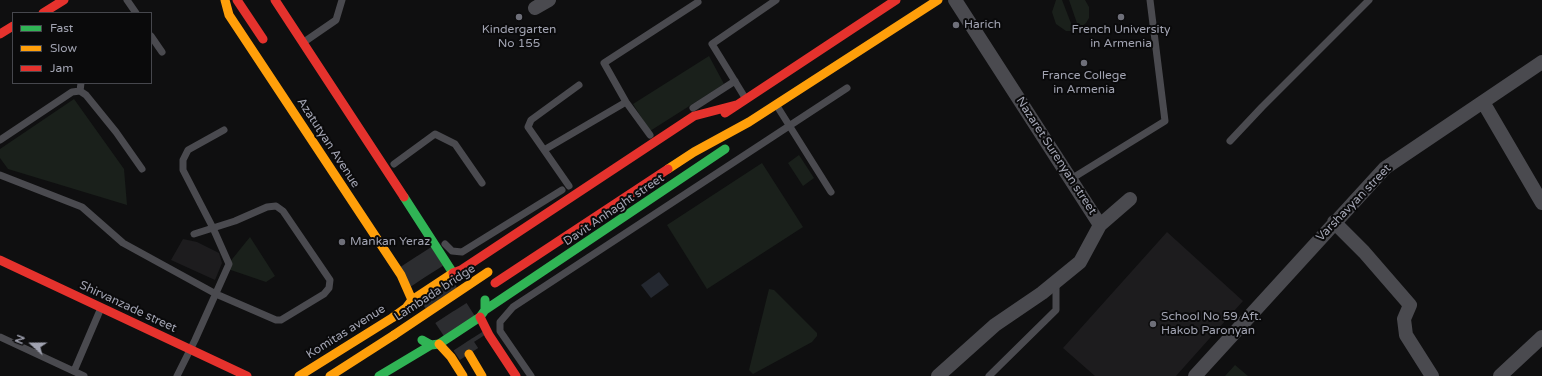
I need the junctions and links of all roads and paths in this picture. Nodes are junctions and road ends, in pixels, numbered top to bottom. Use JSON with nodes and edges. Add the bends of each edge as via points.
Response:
{"nodes":[{"id":1,"x":64,"y":0,"type":"edge"},
{"id":2,"x":127,"y":0,"type":"edge"},
{"id":3,"x":225,"y":0,"type":"edge"},
{"id":4,"x":238,"y":0,"type":"edge"},
{"id":5,"x":275,"y":0,"type":"edge"},
{"id":6,"x":342,"y":0,"type":"edge"},
{"id":7,"x":549,"y":0,"type":"edge"},
{"id":8,"x":776,"y":0,"type":"edge"},
{"id":9,"x":896,"y":0,"type":"edge"},
{"id":10,"x":938,"y":0,"type":"edge"},
{"id":11,"x":955,"y":0,"type":"edge"},
{"id":12,"x":1150,"y":0,"type":"edge"},
{"id":13,"x":1369,"y":0,"type":"edge"},
{"id":14,"x":698,"y":2,"type":"dead end"},
{"id":15,"x":53,"y":7,"type":"edge"},
{"id":16,"x":535,"y":8,"type":"dead end"},
{"id":17,"x":36,"y":12,"type":"edge"},
{"id":18,"x":135,"y":12,"type":"edge"},
{"id":19,"x":12,"y":27,"type":"edge"},
{"id":20,"x":12,"y":33,"type":"edge"},
{"id":21,"x":0,"y":34,"type":"edge"},
{"id":22,"x":152,"y":37,"type":"edge"},
{"id":23,"x":0,"y":41,"type":"edge"},
{"id":24,"x":309,"y":41,"type":"junction"},
{"id":25,"x":267,"y":46,"type":"dead end"},
{"id":26,"x":162,"y":52,"type":"dead end"},
{"id":27,"x":1542,"y":62,"type":"edge"},
{"id":28,"x":735,"y":81,"type":"junction"},
{"id":29,"x":81,"y":84,"type":"edge"},
{"id":30,"x":579,"y":85,"type":"dead end"},
{"id":31,"x":847,"y":88,"type":"dead end"},
{"id":32,"x":80,"y":91,"type":"junction"},
{"id":33,"x":746,"y":98,"type":"junction"},
{"id":34,"x":626,"y":102,"type":"junction"},
{"id":35,"x":1483,"y":102,"type":"junction"},
{"id":36,"x":776,"y":104,"type":"junction"},
{"id":37,"x":736,"y":105,"type":"junction"},
{"id":38,"x":676,"y":119,"type":"dead end"},
{"id":39,"x":717,"y":119,"type":"dead end"},
{"id":40,"x":749,"y":122,"type":"junction"},
{"id":41,"x":789,"y":126,"type":"junction"},
{"id":42,"x":224,"y":130,"type":"dead end"},
{"id":43,"x":656,"y":131,"type":"dead end"},
{"id":44,"x":650,"y":135,"type":"junction"},
{"id":45,"x":0,"y":140,"type":"edge"},
{"id":46,"x":643,"y":140,"type":"dead end"},
{"id":47,"x":1230,"y":141,"type":"dead end"},
{"id":48,"x":544,"y":150,"type":"junction"},
{"id":49,"x":389,"y":158,"type":"dead end"},
{"id":50,"x":142,"y":170,"type":"dead end"},
{"id":51,"x":0,"y":175,"type":"edge"},
{"id":52,"x":1071,"y":180,"type":"junction"},
{"id":53,"x":576,"y":182,"type":"dead end"},
{"id":54,"x":482,"y":183,"type":"dead end"},
{"id":55,"x":569,"y":186,"type":"junction"},
{"id":56,"x":831,"y":192,"type":"dead end"},
{"id":57,"x":1130,"y":199,"type":"dead end"},
{"id":58,"x":1542,"y":203,"type":"edge"},
{"id":59,"x":1334,"y":222,"type":"junction"},
{"id":60,"x":1100,"y":225,"type":"junction"},
{"id":61,"x":213,"y":228,"type":"junction"},
{"id":62,"x":194,"y":234,"type":"dead end"},
{"id":63,"x":441,"y":239,"type":"dead end"},
{"id":64,"x":0,"y":260,"type":"edge"},
{"id":65,"x":0,"y":267,"type":"edge"},
{"id":66,"x":492,"y":270,"type":"dead end"},
{"id":67,"x":461,"y":273,"type":"junction"},
{"id":68,"x":1056,"y":282,"type":"junction"},
{"id":69,"x":216,"y":294,"type":"junction"},
{"id":70,"x":412,"y":300,"type":"junction"},
{"id":71,"x":100,"y":311,"type":"junction"},
{"id":72,"x":406,"y":313,"type":"joint"},
{"id":73,"x":483,"y":313,"type":"junction"},
{"id":74,"x":418,"y":336,"type":"dead end"},
{"id":75,"x":1542,"y":337,"type":"edge"},
{"id":76,"x":2,"y":338,"type":"edge"},
{"id":77,"x":435,"y":345,"type":"junction"},
{"id":78,"x":0,"y":346,"type":"edge"},
{"id":79,"x":188,"y":353,"type":"junction"},
{"id":80,"x":469,"y":354,"type":"tunnel mouth"},
{"id":81,"x":74,"y":371,"type":"junction"},
{"id":82,"x":84,"y":376,"type":"edge"},
{"id":83,"x":177,"y":376,"type":"edge"},
{"id":84,"x":227,"y":376,"type":"edge"},
{"id":85,"x":247,"y":376,"type":"edge"},
{"id":86,"x":299,"y":376,"type":"edge"},
{"id":87,"x":330,"y":376,"type":"edge"},
{"id":88,"x":378,"y":376,"type":"edge"},
{"id":89,"x":463,"y":376,"type":"edge"},
{"id":90,"x":482,"y":376,"type":"edge"},
{"id":91,"x":516,"y":376,"type":"edge"},
{"id":92,"x":531,"y":376,"type":"edge"},
{"id":93,"x":938,"y":376,"type":"edge"},
{"id":94,"x":989,"y":376,"type":"edge"},
{"id":95,"x":1195,"y":376,"type":"edge"},
{"id":96,"x":1432,"y":376,"type":"edge"},
{"id":97,"x":1500,"y":376,"type":"edge"}],
"edges":[{"from":1,"to":15,"type":"main road"},
{"from":2,"to":18,"type":"lane"},
{"from":3,"to":70,"type":"main road","name":"Azatutyan Avenue","via":[[229,15],[401,275]]},
{"from":4,"to":25,"type":"main road"},
{"from":5,"to":24,"type":"main road"},
{"from":6,"to":24,"type":"lane","via":[[336,20]]},
{"from":7,"to":16,"type":"street"},
{"from":8,"to":28,"type":"lane","via":[[713,43]]},
{"from":9,"to":33,"type":"main road"},
{"from":10,"to":36,"type":"main road","name":"Davit Anhaght street"},
{"from":11,"to":52,"type":"street","name":"Nazaret Surenyan street"},
{"from":12,"to":52,"type":"lane","via":[[1165,121]]},
{"from":13,"to":47,"type":"lane"},
{"from":14,"to":34,"type":"lane","via":[[604,64]]},
{"from":15,"to":17,"type":"main road"},
{"from":19,"to":21,"type":"main road"},
{"from":20,"to":23,"type":"main road"},
{"from":22,"to":26,"type":"lane"},
{"from":24,"to":67,"type":"main road"},
{"from":27,"to":35,"type":"street","name":"Varshavyan street"},
{"from":28,"to":33,"type":"lane"},
{"from":28,"to":38,"type":"lane"},
{"from":29,"to":32,"type":"lane"},
{"from":30,"to":48,"type":"lane","via":[[531,120],[528,127]]},
{"from":31,"to":41,"type":"lane"},
{"from":32,"to":45,"type":"lane","via":[[72,92]]},
{"from":32,"to":50,"type":"lane","via":[[116,132]]},
{"from":33,"to":37,"type":"main road"},
{"from":34,"to":44,"type":"lane"},
{"from":34,"to":48,"type":"lane"},
{"from":35,"to":58,"type":"street"},
{"from":35,"to":59,"type":"street","name":"Varshavyan street","via":[[1385,168]]},
{"from":36,"to":40,"type":"main road","name":"Davit Anhaght street"},
{"from":36,"to":41,"type":"lane"},
{"from":37,"to":39,"type":"main road"},
{"from":37,"to":67,"type":"main road","via":[[694,116]]},
{"from":40,"to":73,"type":"main road","name":"Davit Anhaght street","via":[[721,152]]},
{"from":40,"to":73,"type":"main road","name":"Davit Anhaght street","via":[[694,152],[486,291]]},
{"from":41,"to":56,"type":"lane"},
{"from":41,"to":92,"type":"lane","via":[[513,307],[500,322],[500,331]]},
{"from":42,"to":61,"type":"lane","via":[[188,150],[183,160],[183,170]]},
{"from":43,"to":44,"type":"lane"},
{"from":44,"to":46,"type":"lane"},
{"from":48,"to":55,"type":"lane"},
{"from":49,"to":54,"type":"lane","via":[[396,167],[435,134],[454,144]]},
{"from":51,"to":69,"type":"lane","via":[[82,207],[123,243]]},
{"from":52,"to":60,"type":"street","name":"Nazaret Surenyan street"},
{"from":53,"to":55,"type":"lane"},
{"from":55,"to":63,"type":"lane","via":[[462,252],[452,251]]},
{"from":57,"to":60,"type":"street"},
{"from":59,"to":95,"type":"street","name":"Varshavyan street"},
{"from":59,"to":96,"type":"street","via":[[1410,305],[1404,319],[1406,335]]},
{"from":60,"to":68,"type":"street","name":"Nazaret Surenyan street","via":[[1080,262]]},
{"from":61,"to":62,"type":"lane"},
{"from":61,"to":69,"type":"lane","via":[[229,264]]},
{"from":61,"to":69,"type":"lane","via":[[267,207],[276,206],[283,211],[330,280],[329,288],[324,294],[281,320]]},
{"from":64,"to":71,"type":"main road","name":"Shirvanzade street"},
{"from":65,"to":71,"type":"main road","name":"Shirvanzade street"},
{"from":66,"to":87,"type":"main road","name":"Lambada bridge","bridge":true},
{"from":67,"to":70,"type":"main road","name":"Lambada bridge"},
{"from":68,"to":93,"type":"street","name":"Nazaret Surenyan street","via":[[995,325]]},
{"from":68,"to":94,"type":"lane","via":[[1056,310]]},
{"from":69,"to":79,"type":"lane"},
{"from":70,"to":72,"type":"main road","name":"Lambada bridge"},
{"from":71,"to":79,"type":"main road","name":"Shirvanzade street"},
{"from":71,"to":81,"type":"lane"},
{"from":72,"to":86,"type":"main road","name":"Komitas avenue"},
{"from":73,"to":77,"type":"main road"},
{"from":73,"to":91,"type":"main road","via":[[490,336]]},
{"from":74,"to":77,"type":"main road"},
{"from":75,"to":97,"type":"street"},
{"from":76,"to":78,"type":"lane"},
{"from":76,"to":81,"type":"lane"},
{"from":77,"to":88,"type":"main road"},
{"from":77,"to":89,"type":"main road","via":[[451,357]]},
{"from":79,"to":83,"type":"lane"},
{"from":79,"to":84,"type":"main road","name":"Shirvanzade street"},
{"from":79,"to":85,"type":"main road","name":"Shirvanzade street"},
{"from":80,"to":90,"type":"main road"},
{"from":81,"to":82,"type":"lane"}]}
